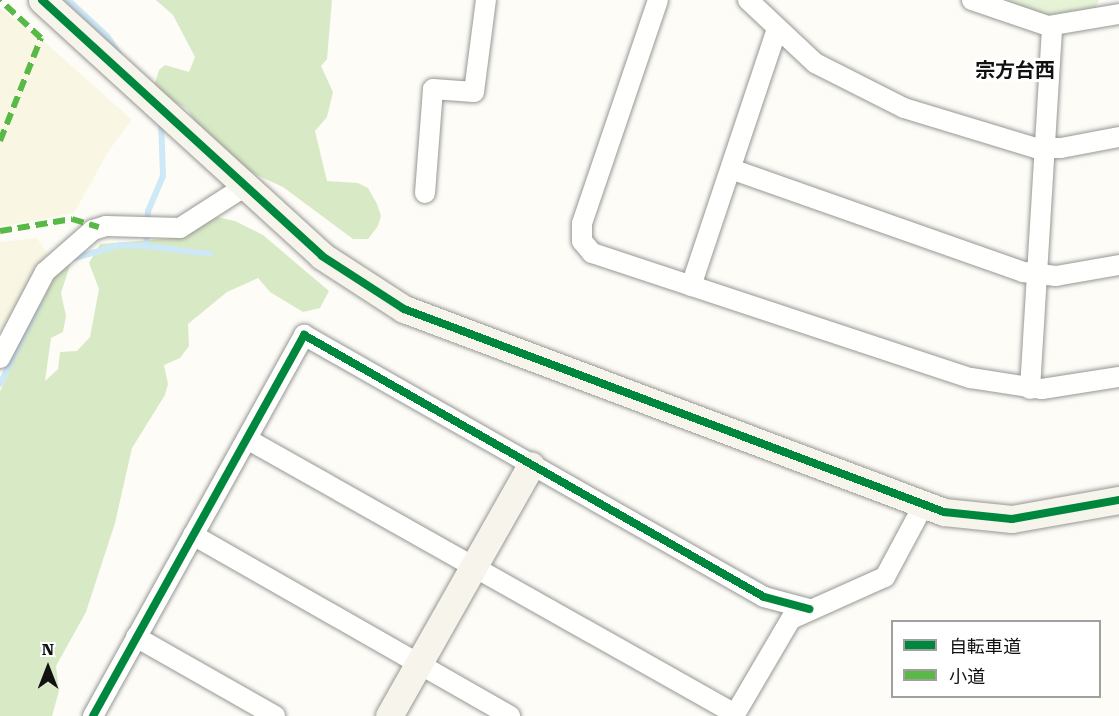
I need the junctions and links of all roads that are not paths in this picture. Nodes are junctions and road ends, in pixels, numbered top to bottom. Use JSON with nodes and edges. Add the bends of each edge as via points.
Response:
{"nodes":[{"id":1,"x":42,"y":0,"type":"edge"},
{"id":2,"x":486,"y":0,"type":"edge"},
{"id":3,"x":658,"y":0,"type":"edge"},
{"id":4,"x":748,"y":0,"type":"edge"},
{"id":5,"x":972,"y":0,"type":"edge"},
{"id":6,"x":1116,"y":9,"type":"edge"},
{"id":7,"x":1052,"y":27,"type":"junction"},
{"id":8,"x":777,"y":29,"type":"junction"},
{"id":9,"x":1119,"y":137,"type":"edge"},
{"id":10,"x":1044,"y":149,"type":"junction"},
{"id":11,"x":731,"y":169,"type":"junction"},
{"id":12,"x":247,"y":185,"type":"junction"},
{"id":13,"x":425,"y":193,"type":"dead end"},
{"id":14,"x":1119,"y":265,"type":"edge"},
{"id":15,"x":1037,"y":276,"type":"junction"},
{"id":16,"x":692,"y":286,"type":"junction"},
{"id":17,"x":0,"y":358,"type":"edge"},
{"id":18,"x":1119,"y":377,"type":"edge"},
{"id":19,"x":1030,"y":389,"type":"junction"},
{"id":20,"x":247,"y":439,"type":"junction"},
{"id":21,"x":531,"y":465,"type":"junction"},
{"id":22,"x":1119,"y":500,"type":"edge"},
{"id":23,"x":923,"y":506,"type":"junction"},
{"id":24,"x":193,"y":535,"type":"junction"},
{"id":25,"x":473,"y":566,"type":"junction"},
{"id":26,"x":809,"y":609,"type":"junction"},
{"id":27,"x":136,"y":637,"type":"junction"},
{"id":28,"x":418,"y":664,"type":"junction"},
{"id":29,"x":734,"y":715,"type":"edge"},
{"id":30,"x":93,"y":716,"type":"edge"},
{"id":31,"x":275,"y":716,"type":"edge"},
{"id":32,"x":389,"y":716,"type":"edge"},
{"id":33,"x":510,"y":716,"type":"edge"}],
"edges":[{"from":1,"to":12,"type":"street"},
{"from":2,"to":13,"type":"street","via":[[474,92],[433,89]]},
{"from":3,"to":16,"type":"street","via":[[582,223],[582,242],[592,253]]},
{"from":4,"to":8,"type":"street"},
{"from":5,"to":7,"type":"street"},
{"from":6,"to":7,"type":"street"},
{"from":7,"to":10,"type":"street"},
{"from":8,"to":10,"type":"street","via":[[815,63],[888,100],[956,126]]},
{"from":8,"to":11,"type":"street"},
{"from":9,"to":10,"type":"street"},
{"from":10,"to":15,"type":"street"},
{"from":11,"to":15,"type":"street"},
{"from":11,"to":16,"type":"street"},
{"from":12,"to":17,"type":"street","via":[[180,228],[106,226],[93,230],[45,272]]},
{"from":12,"to":23,"type":"street","via":[[329,261],[404,309]]},
{"from":14,"to":15,"type":"street","via":[[1076,274]]},
{"from":15,"to":19,"type":"street"},
{"from":16,"to":19,"type":"street","via":[[954,374]]},
{"from":18,"to":19,"type":"street","via":[[1068,387]]},
{"from":20,"to":21,"type":"street","via":[[304,335]]},
{"from":20,"to":24,"type":"street"},
{"from":20,"to":25,"type":"street"},
{"from":21,"to":25,"type":"street"},
{"from":21,"to":26,"type":"street","via":[[764,597]]},
{"from":22,"to":23,"type":"street","via":[[1012,519],[966,517]]},
{"from":23,"to":26,"type":"street","via":[[885,577]]},
{"from":24,"to":27,"type":"street"},
{"from":24,"to":28,"type":"street"},
{"from":25,"to":28,"type":"street"},
{"from":25,"to":29,"type":"street"},
{"from":26,"to":29,"type":"street","via":[[783,629]]},
{"from":27,"to":30,"type":"street"},
{"from":27,"to":31,"type":"street"},
{"from":28,"to":32,"type":"street"},
{"from":28,"to":33,"type":"street"}]}
